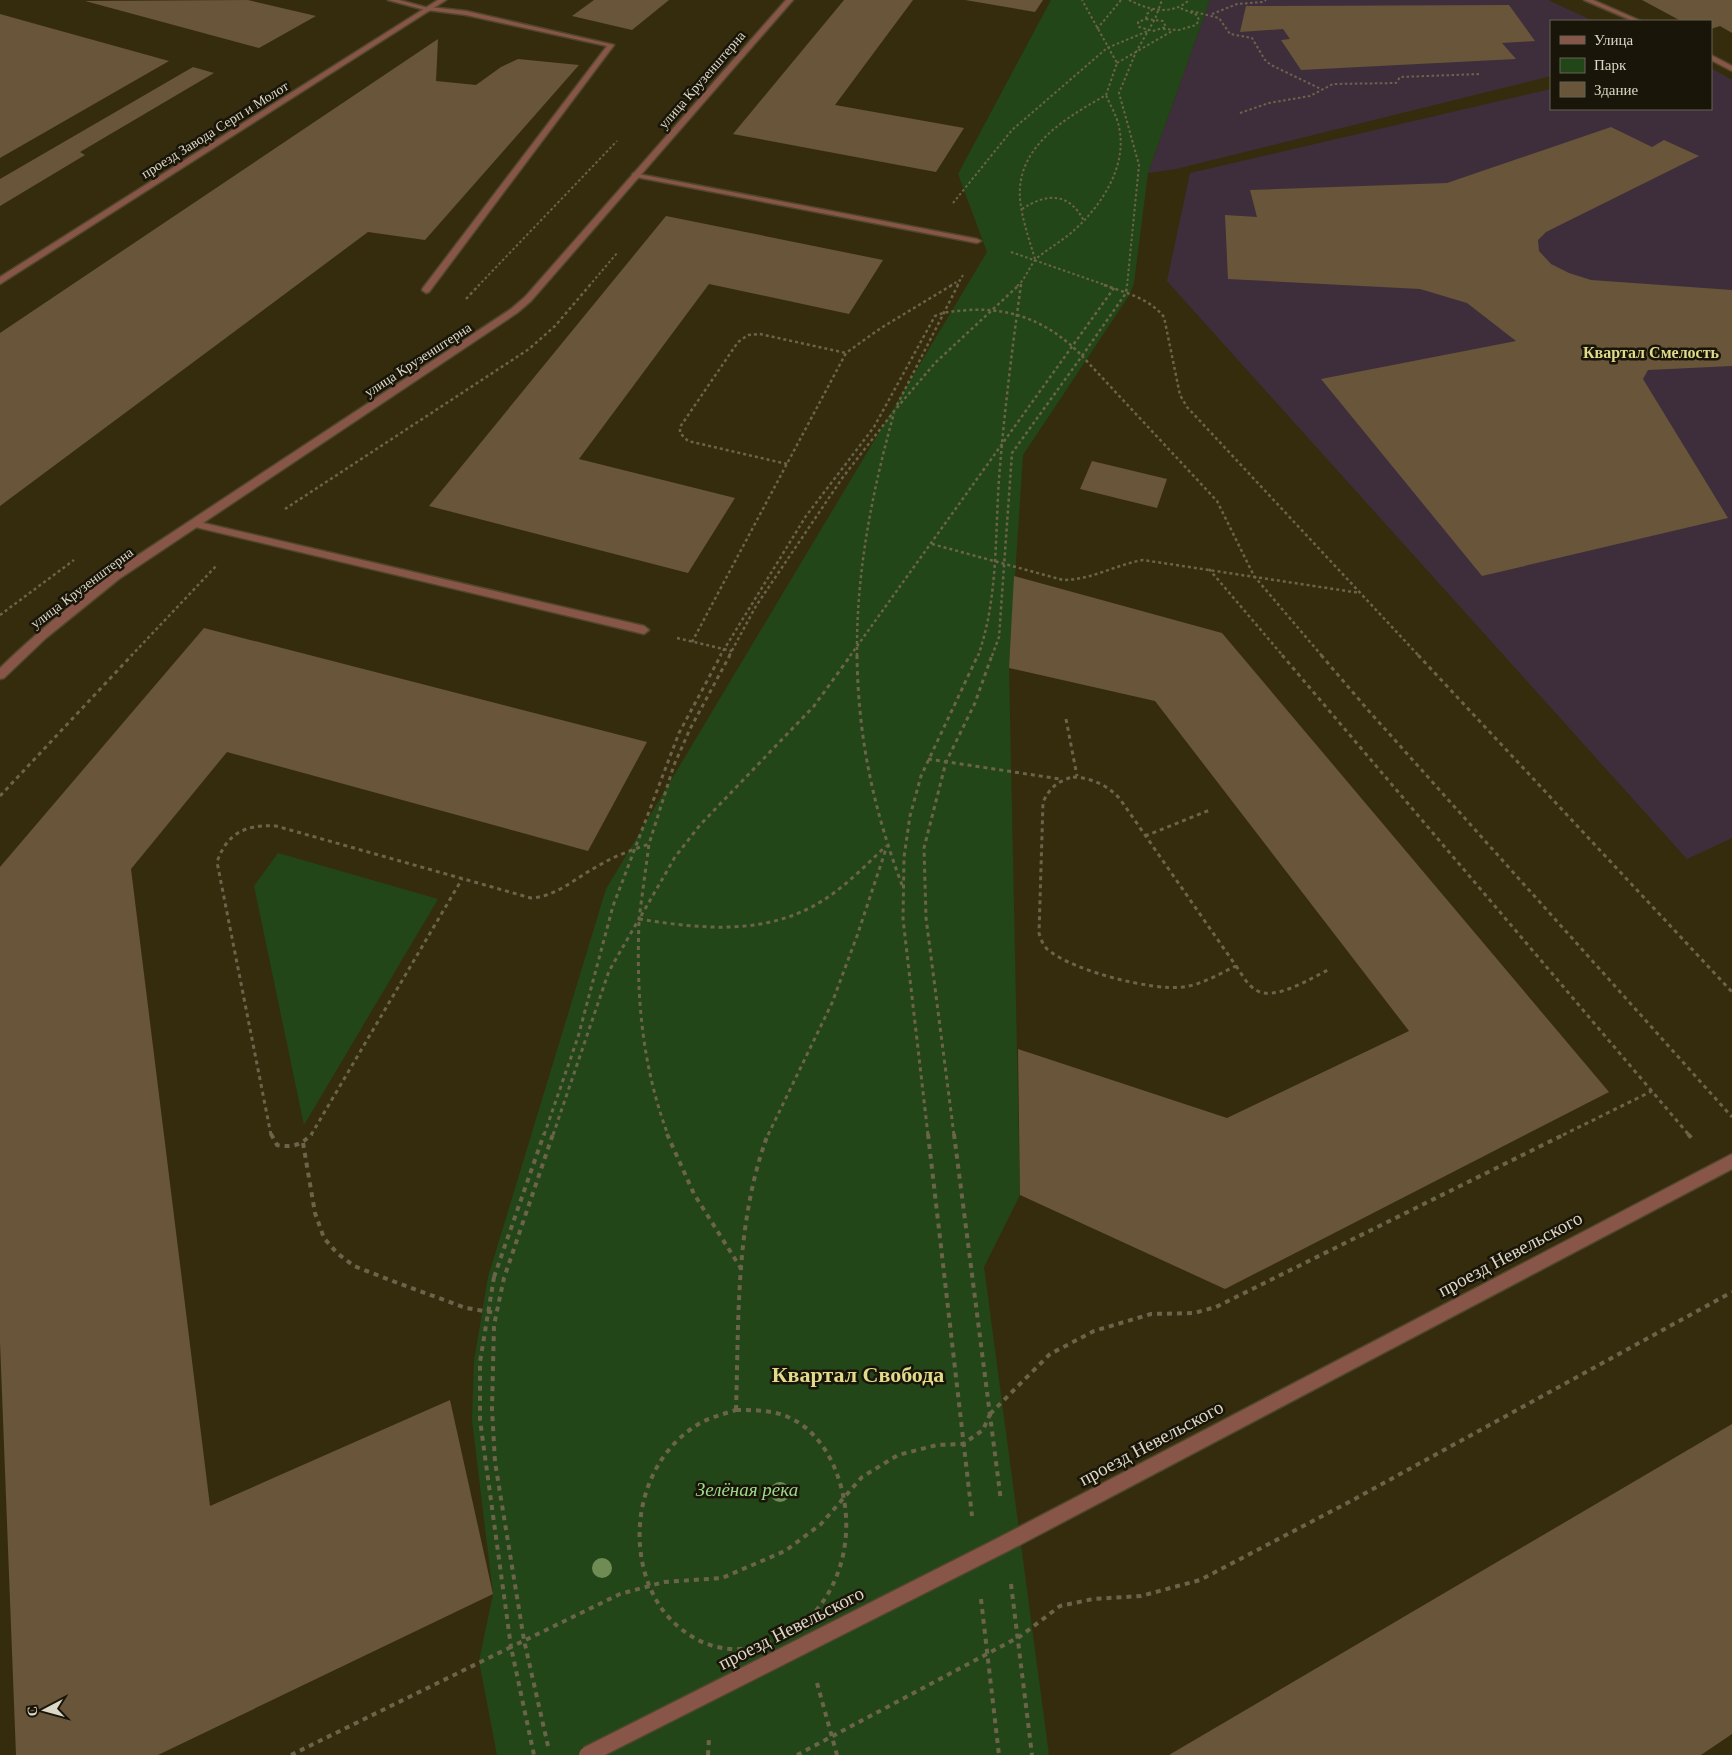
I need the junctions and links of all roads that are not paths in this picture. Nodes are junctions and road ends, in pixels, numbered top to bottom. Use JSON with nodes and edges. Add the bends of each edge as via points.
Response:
{"nodes":[{"id":1,"x":391,"y":0,"type":"edge"},
{"id":2,"x":443,"y":0,"type":"edge"},
{"id":3,"x":790,"y":0,"type":"edge"},
{"id":4,"x":1587,"y":0,"type":"edge"},
{"id":5,"x":429,"y":9,"type":"junction"},
{"id":6,"x":1636,"y":20,"type":"edge"},
{"id":7,"x":1712,"y":58,"type":"edge"},
{"id":8,"x":1732,"y":69,"type":"edge"},
{"id":9,"x":636,"y":175,"type":"junction"},
{"id":10,"x":977,"y":242,"type":"road end"},
{"id":11,"x":0,"y":281,"type":"edge"},
{"id":12,"x":426,"y":290,"type":"dead end"},
{"id":13,"x":194,"y":524,"type":"junction"},
{"id":14,"x":644,"y":630,"type":"road end"},
{"id":15,"x":0,"y":675,"type":"edge"},
{"id":16,"x":1732,"y":1161,"type":"edge"},
{"id":17,"x":587,"y":1755,"type":"edge"}],
"edges":[{"from":1,"to":5,"type":"street"},
{"from":2,"to":5,"type":"street","name":"проезд Завода Серп и Молот"},
{"from":3,"to":9,"type":"street","name":"улица Крузенштерна"},
{"from":4,"to":6,"type":"street"},
{"from":5,"to":11,"type":"street","name":"проезд Завода Серп и Молот"},
{"from":5,"to":12,"type":"street","via":[[466,13],[610,45]]},
{"from":7,"to":8,"type":"street"},
{"from":9,"to":10,"type":"street"},
{"from":9,"to":13,"type":"street","name":"улица Крузенштерна","via":[[514,311]]},
{"from":13,"to":14,"type":"street"},
{"from":13,"to":15,"type":"street","name":"улица Крузенштерна","via":[[62,617]]},
{"from":16,"to":17,"type":"street","name":"проезд Невельского","bridge":true,"via":[[1006,1543]]}]}
